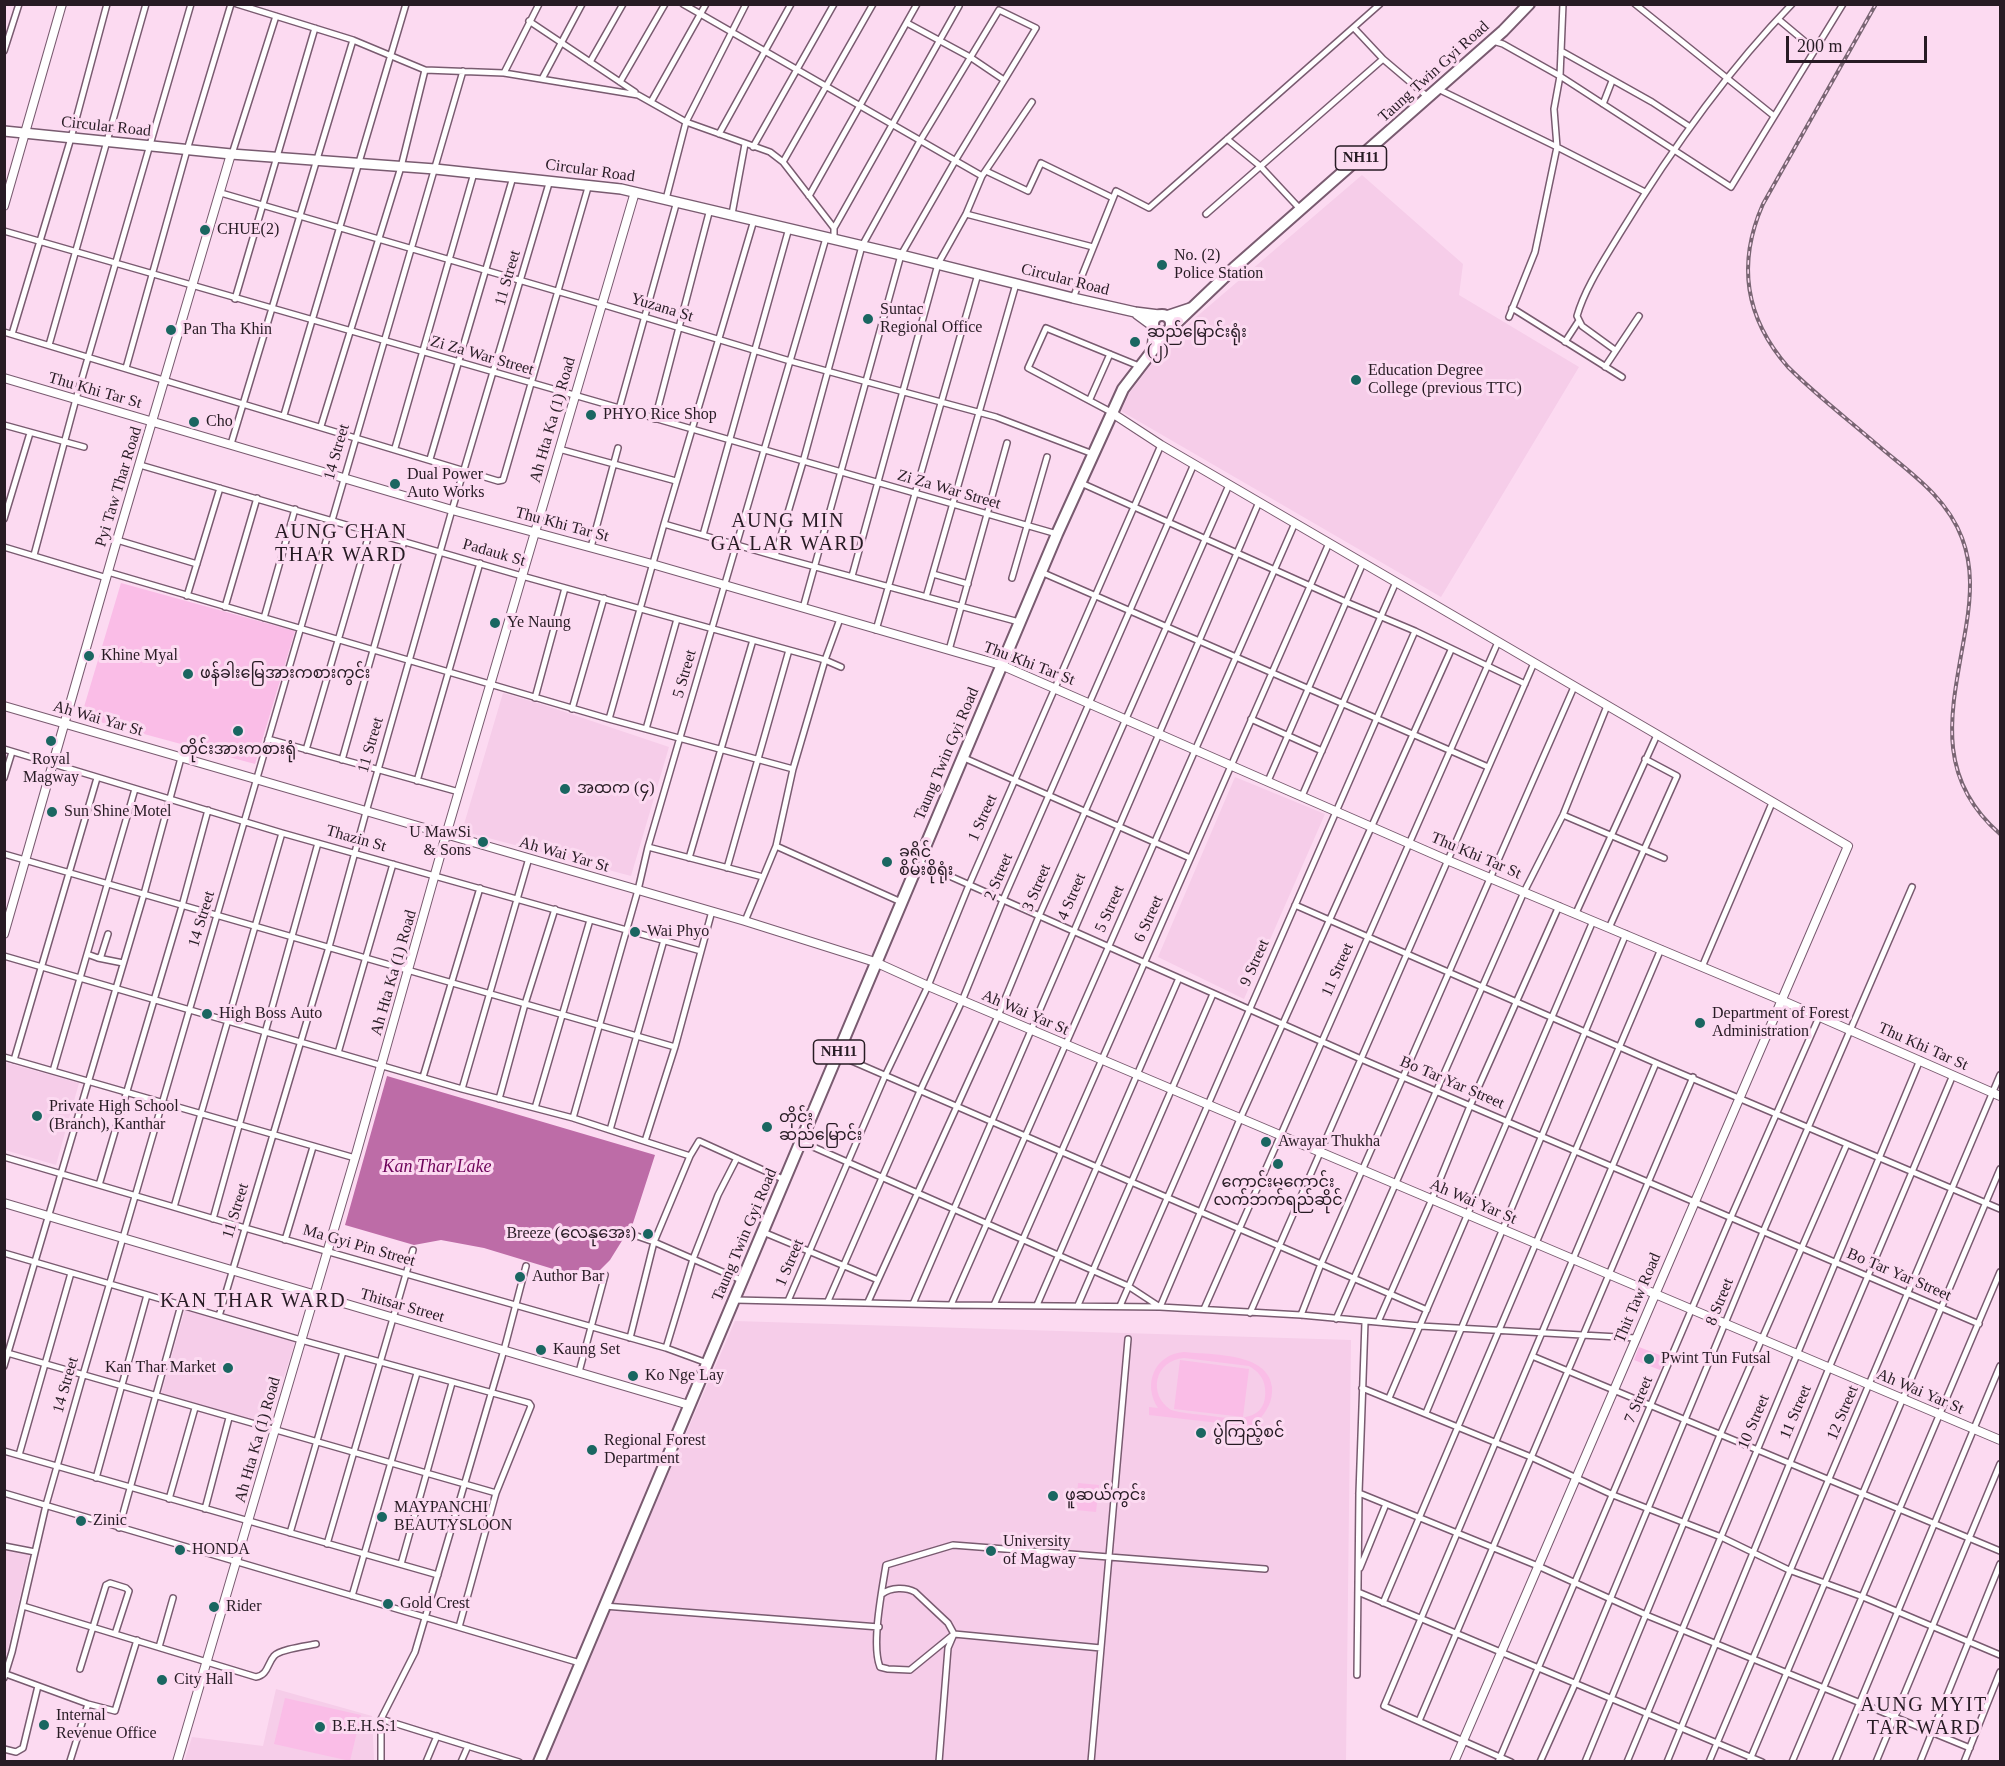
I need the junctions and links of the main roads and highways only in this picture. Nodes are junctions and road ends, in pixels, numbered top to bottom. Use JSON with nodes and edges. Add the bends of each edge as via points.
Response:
{"nodes":[{"id":1,"x":1530,"y":4,"type":"edge"},
{"id":2,"x":4,"y":131,"type":"edge"},
{"id":3,"x":1190,"y":308,"type":"junction"},
{"id":4,"x":1135,"y":312,"type":"junction"},
{"id":5,"x":1162,"y":316,"type":"junction"},
{"id":6,"x":1153,"y":328,"type":"junction"},
{"id":7,"x":1168,"y":331,"type":"junction"},
{"id":8,"x":1152,"y":349,"type":"junction"},
{"id":9,"x":539,"y":1761,"type":"edge"}],
"edges":[{"from":1,"to":3,"type":"highway","name":"Taung Twin Gyi Road","number":"NH11"},
{"from":2,"to":4,"type":"main road","name":"Circular Road","via":[[589,184],[677,201]]},
{"from":3,"to":5,"type":"main road","name":"Circular Road"},
{"from":3,"to":7,"type":"highway","name":"Taung Twin Gyi Road","number":"NH11"},
{"from":4,"to":5,"type":"main road","name":"Circular Road"},
{"from":4,"to":6,"type":"main road"},
{"from":5,"to":6,"type":"highway","via":[[1153,321]]},
{"from":5,"to":7,"type":"highway","via":[[1170,319]]},
{"from":6,"to":7,"type":"highway","via":[[1162,334]]},
{"from":6,"to":8,"type":"main road"},
{"from":7,"to":8,"type":"highway","name":"Taung Twin Gyi Road","number":"NH11"},
{"from":8,"to":9,"type":"highway","name":"Taung Twin Gyi Road","number":"NH11","via":[[1123,389],[1057,534]]}]}
